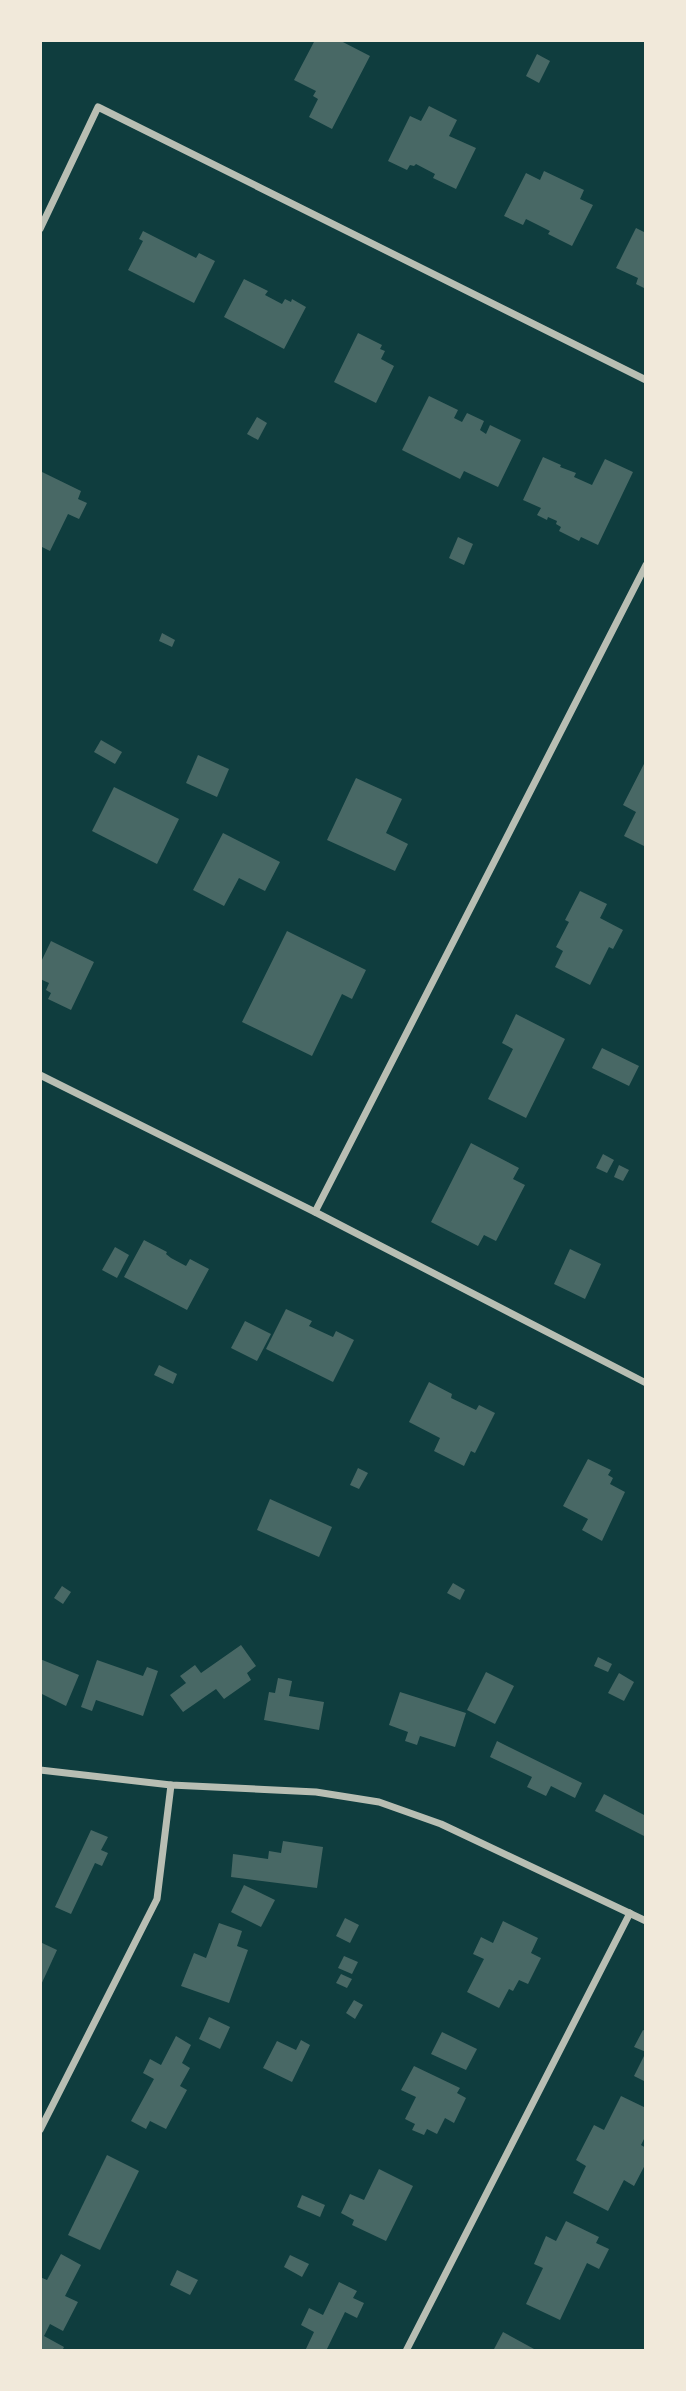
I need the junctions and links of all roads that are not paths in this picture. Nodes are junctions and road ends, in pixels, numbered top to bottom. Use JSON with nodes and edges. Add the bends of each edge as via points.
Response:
{"nodes":[{"id":1,"x":40,"y":229,"type":"edge"},
{"id":2,"x":646,"y":380,"type":"edge"},
{"id":3,"x":646,"y":565,"type":"edge"},
{"id":4,"x":40,"y":1075,"type":"edge"},
{"id":5,"x":315,"y":1212,"type":"junction"},
{"id":6,"x":646,"y":1383,"type":"edge"},
{"id":7,"x":40,"y":1770,"type":"edge"},
{"id":8,"x":171,"y":1785,"type":"junction"},
{"id":9,"x":630,"y":1913,"type":"junction"},
{"id":10,"x":646,"y":1921,"type":"edge"},
{"id":11,"x":40,"y":2130,"type":"edge"},
{"id":12,"x":406,"y":2351,"type":"edge"}],
"edges":[{"from":1,"to":2,"type":"street","via":[[98,107]]},
{"from":3,"to":5,"type":"street"},
{"from":4,"to":5,"type":"street"},
{"from":5,"to":6,"type":"street"},
{"from":7,"to":8,"type":"street"},
{"from":8,"to":9,"type":"street","via":[[316,1792],[379,1802],[441,1824]]},
{"from":8,"to":11,"type":"street","via":[[157,1899]]},
{"from":9,"to":10,"type":"street"},
{"from":9,"to":12,"type":"street"}]}
